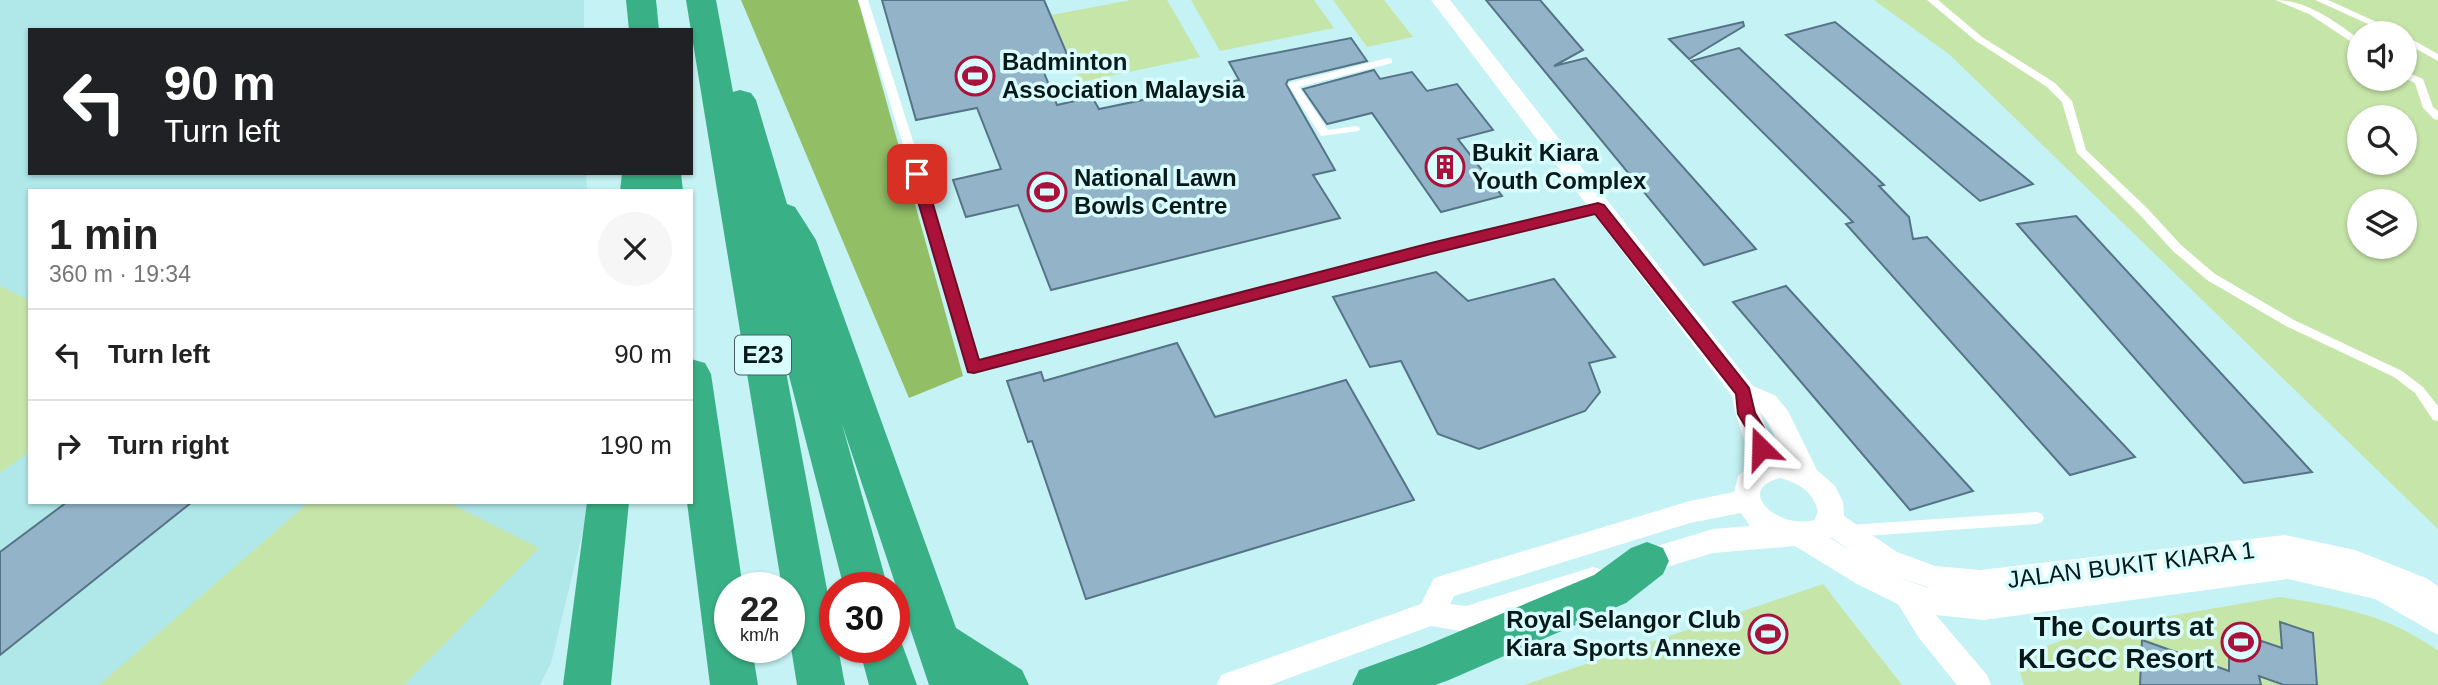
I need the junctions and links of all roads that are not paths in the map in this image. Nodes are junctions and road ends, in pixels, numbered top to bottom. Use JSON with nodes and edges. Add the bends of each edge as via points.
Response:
{"nodes":[{"id":1,"x":641,"y":0,"type":"edge"},
{"id":2,"x":863,"y":0,"type":"edge"},
{"id":3,"x":1440,"y":0,"type":"edge"},
{"id":4,"x":1933,"y":0,"type":"edge"},
{"id":5,"x":2280,"y":0,"type":"edge"},
{"id":6,"x":2320,"y":0,"type":"edge"},
{"id":7,"x":704,"y":13,"type":"edge"},
{"id":8,"x":2368,"y":21,"type":"edge"},
{"id":9,"x":645,"y":28,"type":"edge"},
{"id":10,"x":2347,"y":35,"type":"edge"},
{"id":11,"x":2417,"y":46,"type":"edge"},
{"id":12,"x":2438,"y":58,"type":"edge"},
{"id":13,"x":1388,"y":61,"type":"dead end"},
{"id":14,"x":2417,"y":80,"type":"edge"},
{"id":15,"x":2438,"y":117,"type":"edge"},
{"id":16,"x":1355,"y":129,"type":"dead end"},
{"id":17,"x":767,"y":189,"type":"junction"},
{"id":18,"x":1598,"y":208,"type":"junction"},
{"id":19,"x":693,"y":388,"type":"edge"},
{"id":20,"x":1744,"y":393,"type":"junction"},
{"id":21,"x":2438,"y":416,"type":"edge"},
{"id":22,"x":1767,"y":468,"type":"junction"},
{"id":23,"x":1807,"y":476,"type":"junction"},
{"id":24,"x":1746,"y":501,"type":"junction"},
{"id":25,"x":608,"y":504,"type":"edge"},
{"id":26,"x":2037,"y":518,"type":"dead end"},
{"id":27,"x":1838,"y":526,"type":"junction"},
{"id":28,"x":1796,"y":535,"type":"junction"},
{"id":29,"x":1647,"y":561,"type":"junction"},
{"id":30,"x":862,"y":572,"type":"edge"},
{"id":31,"x":1909,"y":596,"type":"junction"},
{"id":32,"x":2438,"y":601,"type":"edge"},
{"id":33,"x":1432,"y":613,"type":"junction"},
{"id":34,"x":595,"y":617,"type":"junction"},
{"id":35,"x":2438,"y":622,"type":"edge"},
{"id":36,"x":886,"y":663,"type":"edge"},
{"id":37,"x":946,"y":664,"type":"edge"},
{"id":38,"x":562,"y":685,"type":"edge"},
{"id":39,"x":587,"y":685,"type":"edge"},
{"id":40,"x":734,"y":685,"type":"edge"},
{"id":41,"x":821,"y":685,"type":"edge"},
{"id":42,"x":893,"y":685,"type":"edge"},
{"id":43,"x":1005,"y":685,"type":"edge"},
{"id":44,"x":1231,"y":685,"type":"edge"},
{"id":45,"x":1376,"y":685,"type":"edge"},
{"id":46,"x":1976,"y":685,"type":"edge"}],
"edges":[{"from":1,"to":9,"type":"highway"},
{"from":2,"to":18,"type":"lane","via":[[974,367]]},
{"from":3,"to":18,"type":"street"},
{"from":4,"to":21,"type":"lane","via":[[1979,39],[2052,85],[2067,101],[2081,152],[2211,277],[2290,323],[2398,374]]},
{"from":5,"to":10,"type":"lane","via":[[2300,5]]},
{"from":6,"to":8,"type":"lane"},
{"from":7,"to":17,"type":"highway","via":[[727,58]]},
{"from":7,"to":41,"type":"highway","number":"E23"},
{"from":11,"to":12,"type":"lane"},
{"from":13,"to":16,"type":"lane","via":[[1293,85],[1325,134]]},
{"from":14,"to":15,"type":"lane","via":[[2428,108]]},
{"from":17,"to":30,"type":"highway","via":[[778,264]]},
{"from":17,"to":37,"type":"highway","via":[[798,240]]},
{"from":18,"to":20,"type":"street"},
{"from":19,"to":40,"type":"highway"},
{"from":20,"to":22,"type":"street"},
{"from":20,"to":23,"type":"street","via":[[1767,403],[1779,418]]},
{"from":22,"to":23,"type":"street","via":[[1780,467]]},
{"from":22,"to":24,"type":"street","via":[[1748,480]]},
{"from":23,"to":27,"type":"street","via":[[1830,502]]},
{"from":24,"to":28,"type":"street","name":"JALAN BUKIT KIARA 1","via":[[1762,522]]},
{"from":24,"to":33,"type":"street","via":[[1690,512],[1444,587]]},
{"from":25,"to":34,"type":"highway"},
{"from":26,"to":27,"type":"lane"},
{"from":27,"to":28,"type":"street"},
{"from":27,"to":32,"type":"street","name":"JALAN BUKIT KIARA 1","via":[[1886,561],[1935,579],[1980,582],[2285,547],[2356,562]]},
{"from":28,"to":29,"type":"street","via":[[1713,541]]},
{"from":28,"to":31,"type":"street","name":"JALAN BUKIT KIARA 1"},
{"from":29,"to":33,"type":"street","via":[[1466,619]]},
{"from":29,"to":45,"type":"highway","via":[[1610,589]]},
{"from":31,"to":35,"type":"street","name":"JALAN BUKIT KIARA 1","via":[[1983,607],[2288,567],[2382,588]]},
{"from":31,"to":46,"type":"street","via":[[1929,629]]},
{"from":33,"to":44,"type":"street"},
{"from":34,"to":38,"type":"highway","via":[[578,642]]},
{"from":34,"to":39,"type":"highway"},
{"from":36,"to":42,"type":"highway"},
{"from":37,"to":43,"type":"highway"}]}
